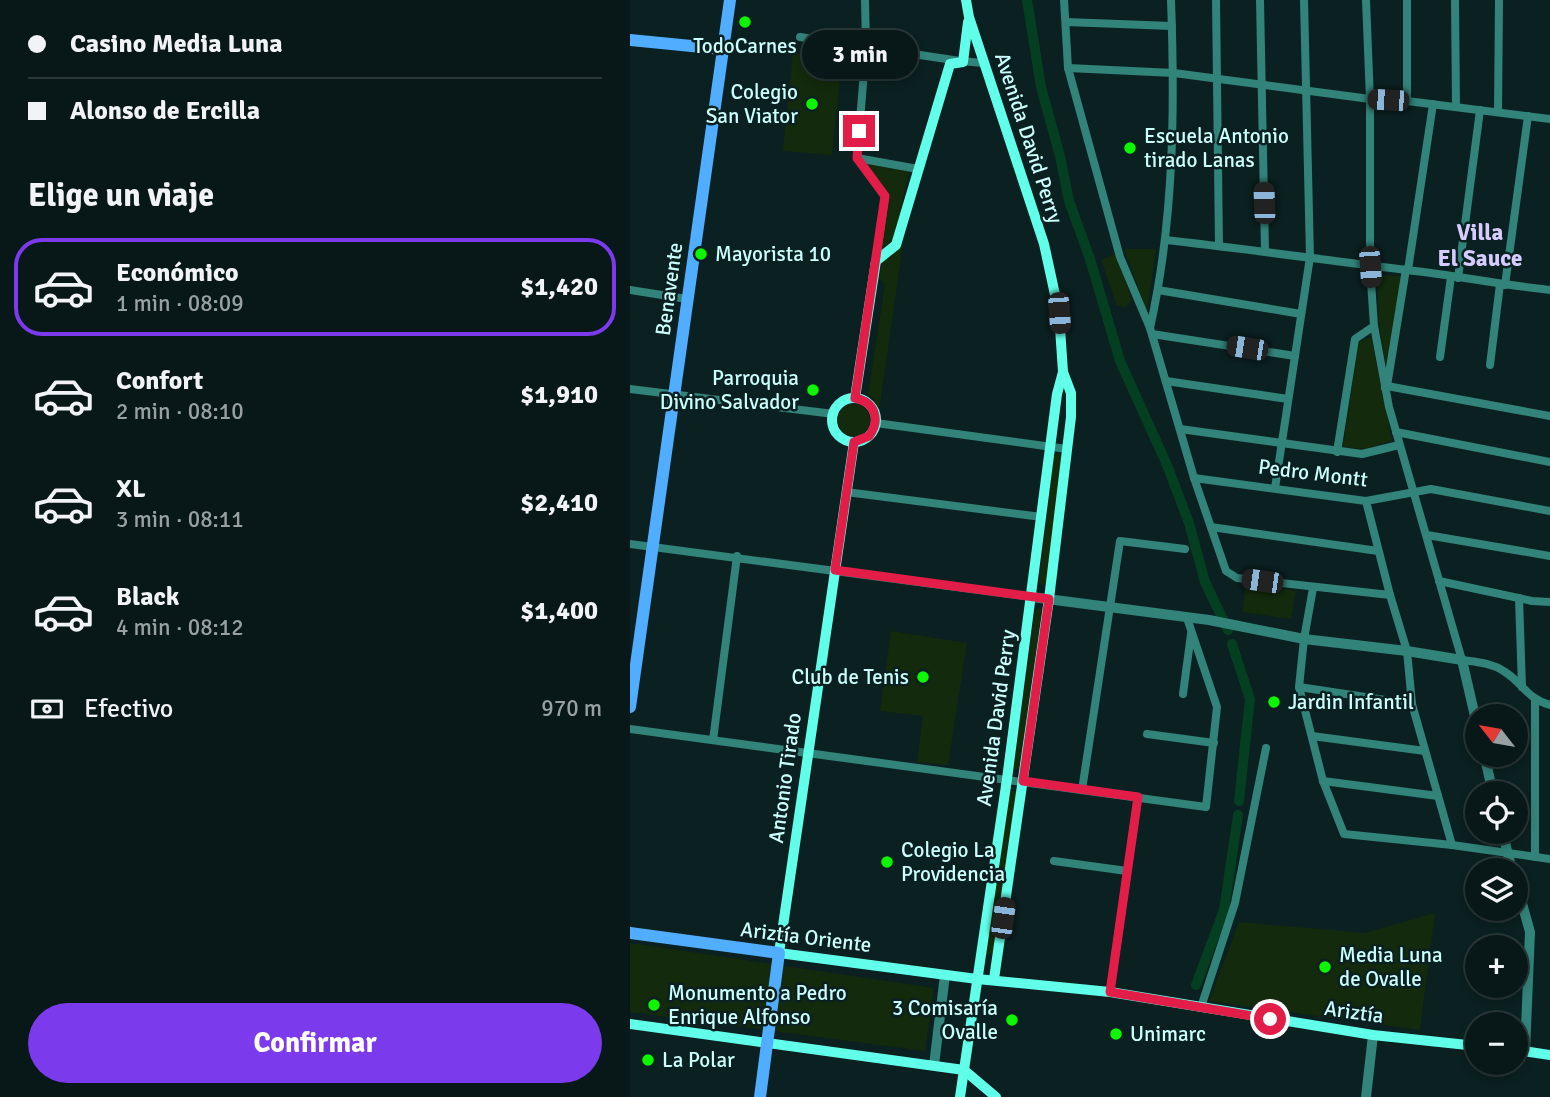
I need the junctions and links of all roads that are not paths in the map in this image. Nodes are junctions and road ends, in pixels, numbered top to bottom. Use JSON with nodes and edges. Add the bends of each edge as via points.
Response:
{"nodes":[{"id":1,"x":730,"y":0,"type":"edge"},
{"id":2,"x":865,"y":0,"type":"edge"},
{"id":3,"x":966,"y":0,"type":"edge"},
{"id":4,"x":1064,"y":0,"type":"edge"},
{"id":5,"x":1171,"y":0,"type":"edge"},
{"id":6,"x":1216,"y":0,"type":"edge"},
{"id":7,"x":1259,"y":0,"type":"edge"},
{"id":8,"x":1304,"y":0,"type":"edge"},
{"id":9,"x":1366,"y":0,"type":"edge"},
{"id":10,"x":1407,"y":0,"type":"edge"},
{"id":11,"x":1455,"y":0,"type":"edge"},
{"id":12,"x":1499,"y":0,"type":"edge"},
{"id":13,"x":969,"y":17,"type":"junction"},
{"id":14,"x":1066,"y":22,"type":"junction"},
{"id":15,"x":1172,"y":26,"type":"junction"},
{"id":16,"x":800,"y":37,"type":"dead end"},
{"id":17,"x":630,"y":40,"type":"edge"},
{"id":18,"x":866,"y":47,"type":"junction"},
{"id":19,"x":722,"y":49,"type":"junction"},
{"id":20,"x":963,"y":62,"type":"junction"},
{"id":21,"x":983,"y":63,"type":"junction"},
{"id":22,"x":1068,"y":68,"type":"junction"},
{"id":23,"x":1174,"y":73,"type":"junction"},
{"id":24,"x":1217,"y":78,"type":"junction"},
{"id":25,"x":1261,"y":83,"type":"junction"},
{"id":26,"x":1306,"y":89,"type":"junction"},
{"id":27,"x":1370,"y":99,"type":"junction"},
{"id":28,"x":1407,"y":101,"type":"junction"},
{"id":29,"x":1433,"y":104,"type":"junction"},
{"id":30,"x":1456,"y":107,"type":"junction"},
{"id":31,"x":1480,"y":110,"type":"junction"},
{"id":32,"x":1499,"y":112,"type":"junction"},
{"id":33,"x":1528,"y":116,"type":"junction"},
{"id":34,"x":1550,"y":119,"type":"edge"},
{"id":35,"x":857,"y":158,"type":"junction"},
{"id":36,"x":918,"y":169,"type":"junction"},
{"id":37,"x":1166,"y":240,"type":"junction"},
{"id":38,"x":1219,"y":246,"type":"junction"},
{"id":39,"x":1265,"y":251,"type":"junction"},
{"id":40,"x":1310,"y":257,"type":"junction"},
{"id":41,"x":876,"y":261,"type":"junction"},
{"id":42,"x":1370,"y":267,"type":"junction"},
{"id":43,"x":1407,"y":270,"type":"junction"},
{"id":44,"x":1455,"y":277,"type":"junction"},
{"id":45,"x":1503,"y":285,"type":"junction"},
{"id":46,"x":630,"y":290,"type":"edge"},
{"id":47,"x":1158,"y":290,"type":"junction"},
{"id":48,"x":1550,"y":290,"type":"edge"},
{"id":49,"x":687,"y":299,"type":"junction"},
{"id":50,"x":1301,"y":314,"type":"junction"},
{"id":51,"x":1374,"y":326,"type":"junction"},
{"id":52,"x":1151,"y":331,"type":"junction"},
{"id":53,"x":1294,"y":356,"type":"junction"},
{"id":54,"x":1440,"y":357,"type":"dead end"},
{"id":55,"x":1490,"y":365,"type":"dead end"},
{"id":56,"x":1063,"y":372,"type":"junction"},
{"id":57,"x":1166,"y":381,"type":"junction"},
{"id":58,"x":1386,"y":387,"type":"junction"},
{"id":59,"x":630,"y":389,"type":"edge"},
{"id":60,"x":674,"y":395,"type":"junction"},
{"id":61,"x":855,"y":398,"type":"junction"},
{"id":62,"x":1288,"y":399,"type":"junction"},
{"id":63,"x":834,"y":414,"type":"junction"},
{"id":64,"x":1550,"y":416,"type":"edge"},
{"id":65,"x":876,"y":422,"type":"junction"},
{"id":66,"x":1180,"y":429,"type":"junction"},
{"id":67,"x":1396,"y":432,"type":"junction"},
{"id":68,"x":854,"y":442,"type":"junction"},
{"id":69,"x":1282,"y":443,"type":"junction"},
{"id":70,"x":1399,"y":445,"type":"junction"},
{"id":71,"x":1050,"y":447,"type":"junction"},
{"id":72,"x":1067,"y":449,"type":"junction"},
{"id":73,"x":1337,"y":452,"type":"junction"},
{"id":74,"x":1550,"y":462,"type":"edge"},
{"id":75,"x":1194,"y":478,"type":"junction"},
{"id":76,"x":1275,"y":488,"type":"junction"},
{"id":77,"x":846,"y":492,"type":"junction"},
{"id":78,"x":1413,"y":493,"type":"junction"},
{"id":79,"x":1366,"y":502,"type":"junction"},
{"id":80,"x":1550,"y":510,"type":"edge"},
{"id":81,"x":1042,"y":517,"type":"junction"},
{"id":82,"x":1211,"y":527,"type":"junction"},
{"id":83,"x":1427,"y":535,"type":"junction"},
{"id":84,"x":630,"y":544,"type":"edge"},
{"id":85,"x":653,"y":547,"type":"junction"},
{"id":86,"x":1185,"y":549,"type":"dead end"},
{"id":87,"x":1378,"y":551,"type":"junction"},
{"id":88,"x":737,"y":556,"type":"junction"},
{"id":89,"x":1550,"y":556,"type":"edge"},
{"id":90,"x":835,"y":570,"type":"junction"},
{"id":91,"x":1439,"y":581,"type":"junction"},
{"id":92,"x":1313,"y":588,"type":"junction"},
{"id":93,"x":1390,"y":596,"type":"junction"},
{"id":94,"x":1032,"y":597,"type":"junction"},
{"id":95,"x":1519,"y":598,"type":"junction"},
{"id":96,"x":1049,"y":599,"type":"junction"},
{"id":97,"x":1550,"y":602,"type":"edge"},
{"id":98,"x":1110,"y":606,"type":"junction"},
{"id":99,"x":1187,"y":618,"type":"junction"},
{"id":100,"x":1191,"y":630,"type":"junction"},
{"id":101,"x":1304,"y":639,"type":"junction"},
{"id":102,"x":1407,"y":651,"type":"junction"},
{"id":103,"x":1462,"y":660,"type":"junction"},
{"id":104,"x":1299,"y":687,"type":"junction"},
{"id":105,"x":1522,"y":687,"type":"junction"},
{"id":106,"x":1183,"y":694,"type":"dead end"},
{"id":107,"x":1535,"y":701,"type":"junction"},
{"id":108,"x":1412,"y":704,"type":"junction"},
{"id":109,"x":1472,"y":704,"type":"edge"},
{"id":110,"x":1550,"y":705,"type":"edge"},
{"id":111,"x":630,"y":707,"type":"edge"},
{"id":112,"x":630,"y":729,"type":"edge"},
{"id":113,"x":1147,"y":734,"type":"dead end"},
{"id":114,"x":1312,"y":736,"type":"junction"},
{"id":115,"x":713,"y":740,"type":"junction"},
{"id":116,"x":1214,"y":743,"type":"junction"},
{"id":117,"x":1266,"y":748,"type":"dead end"},
{"id":118,"x":1425,"y":751,"type":"junction"},
{"id":119,"x":808,"y":753,"type":"junction"},
{"id":120,"x":1007,"y":779,"type":"junction"},
{"id":121,"x":1023,"y":781,"type":"junction"},
{"id":122,"x":1324,"y":781,"type":"junction"},
{"id":123,"x":1082,"y":790,"type":"junction"},
{"id":124,"x":1438,"y":796,"type":"junction"},
{"id":125,"x":1138,"y":797,"type":"junction"},
{"id":126,"x":1505,"y":844,"type":"edge"},
{"id":127,"x":1452,"y":845,"type":"junction"},
{"id":128,"x":1507,"y":853,"type":"junction"},
{"id":129,"x":1535,"y":857,"type":"junction"},
{"id":130,"x":1508,"y":858,"type":"edge"},
{"id":131,"x":1550,"y":859,"type":"edge"},
{"id":132,"x":1054,"y":860,"type":"dead end"},
{"id":133,"x":1127,"y":871,"type":"junction"},
{"id":134,"x":1527,"y":921,"type":"edge"},
{"id":135,"x":630,"y":933,"type":"edge"},
{"id":136,"x":779,"y":953,"type":"junction"},
{"id":137,"x":945,"y":975,"type":"junction"},
{"id":138,"x":977,"y":979,"type":"junction"},
{"id":139,"x":994,"y":979,"type":"junction"},
{"id":140,"x":1110,"y":992,"type":"junction"},
{"id":141,"x":1201,"y":1007,"type":"junction"},
{"id":142,"x":1523,"y":1012,"type":"edge"},
{"id":143,"x":630,"y":1024,"type":"edge"},
{"id":144,"x":1373,"y":1035,"type":"junction"},
{"id":145,"x":767,"y":1044,"type":"junction"},
{"id":146,"x":1465,"y":1045,"type":"edge"},
{"id":147,"x":1528,"y":1052,"type":"edge"},
{"id":148,"x":1550,"y":1055,"type":"edge"},
{"id":149,"x":934,"y":1065,"type":"junction"},
{"id":150,"x":964,"y":1070,"type":"junction"},
{"id":151,"x":960,"y":1094,"type":"edge"},
{"id":152,"x":993,"y":1095,"type":"edge"},
{"id":153,"x":760,"y":1097,"type":"edge"},
{"id":154,"x":1366,"y":1097,"type":"edge"}],
"edges":[{"from":1,"to":19,"type":"main road","name":"Benavente"},
{"from":2,"to":18,"type":"street"},
{"from":3,"to":13,"type":"main road","name":"Avenida David Perry"},
{"from":4,"to":14,"type":"street"},
{"from":5,"to":15,"type":"street"},
{"from":6,"to":24,"type":"street"},
{"from":7,"to":25,"type":"street"},
{"from":8,"to":26,"type":"street"},
{"from":9,"to":27,"type":"street"},
{"from":10,"to":28,"type":"street"},
{"from":11,"to":30,"type":"street"},
{"from":12,"to":32,"type":"street"},
{"from":13,"to":20,"type":"main road"},
{"from":13,"to":21,"type":"main road","name":"Avenida David Perry"},
{"from":14,"to":15,"type":"street"},
{"from":14,"to":22,"type":"street"},
{"from":15,"to":23,"type":"street"},
{"from":16,"to":18,"type":"street"},
{"from":17,"to":19,"type":"main road"},
{"from":18,"to":20,"type":"street"},
{"from":18,"to":35,"type":"street"},
{"from":19,"to":49,"type":"main road","name":"Benavente"},
{"from":20,"to":21,"type":"street"},
{"from":20,"to":36,"type":"main road","via":[[950,64]]},
{"from":21,"to":56,"type":"main road","name":"Avenida David Perry","via":[[1044,244],[1059,313]]},
{"from":22,"to":23,"type":"street"},
{"from":22,"to":52,"type":"street","via":[[1120,257]]},
{"from":23,"to":24,"type":"street"},
{"from":23,"to":37,"type":"street"},
{"from":24,"to":25,"type":"street"},
{"from":24,"to":38,"type":"street"},
{"from":25,"to":26,"type":"street"},
{"from":25,"to":39,"type":"street"},
{"from":26,"to":27,"type":"street"},
{"from":26,"to":40,"type":"street"},
{"from":27,"to":28,"type":"street"},
{"from":27,"to":42,"type":"street"},
{"from":28,"to":29,"type":"street"},
{"from":29,"to":30,"type":"street"},
{"from":29,"to":43,"type":"street"},
{"from":30,"to":31,"type":"street"},
{"from":31,"to":32,"type":"street"},
{"from":31,"to":44,"type":"street"},
{"from":32,"to":33,"type":"street"},
{"from":33,"to":34,"type":"street"},
{"from":33,"to":45,"type":"street"},
{"from":35,"to":36,"type":"street"},
{"from":35,"to":41,"type":"street","via":[[885,196]]},
{"from":36,"to":41,"type":"main road","via":[[896,246]]},
{"from":37,"to":38,"type":"street"},
{"from":37,"to":47,"type":"street"},
{"from":38,"to":39,"type":"street"},
{"from":39,"to":40,"type":"street"},
{"from":40,"to":42,"type":"street"},
{"from":40,"to":50,"type":"street"},
{"from":41,"to":61,"type":"main road"},
{"from":42,"to":43,"type":"street"},
{"from":42,"to":51,"type":"street"},
{"from":43,"to":44,"type":"street"},
{"from":43,"to":58,"type":"street"},
{"from":44,"to":45,"type":"street"},
{"from":44,"to":54,"type":"street"},
{"from":45,"to":48,"type":"street"},
{"from":45,"to":55,"type":"street"},
{"from":46,"to":49,"type":"street"},
{"from":47,"to":50,"type":"street"},
{"from":47,"to":52,"type":"street"},
{"from":49,"to":60,"type":"main road","name":"Benavente"},
{"from":50,"to":53,"type":"street"},
{"from":51,"to":58,"type":"street"},
{"from":51,"to":73,"type":"street","via":[[1355,339]]},
{"from":52,"to":53,"type":"street"},
{"from":52,"to":57,"type":"street"},
{"from":53,"to":62,"type":"street"},
{"from":56,"to":71,"type":"main road","name":"Avenida David Perry"},
{"from":56,"to":72,"type":"main road","name":"Avenida David Perry","via":[[1071,393]]},
{"from":57,"to":62,"type":"street"},
{"from":57,"to":66,"type":"street"},
{"from":58,"to":64,"type":"street"},
{"from":58,"to":67,"type":"street"},
{"from":59,"to":60,"type":"street"},
{"from":60,"to":63,"type":"street"},
{"from":60,"to":85,"type":"main road","name":"Benavente"},
{"from":61,"to":63,"type":"main road","via":[[842,402]]},
{"from":61,"to":65,"type":"main road","via":[[868,403]]},
{"from":62,"to":69,"type":"street"},
{"from":63,"to":68,"type":"main road","via":[[837,433]]},
{"from":65,"to":68,"type":"main road","via":[[869,436]]},
{"from":65,"to":71,"type":"street"},
{"from":66,"to":69,"type":"street"},
{"from":66,"to":75,"type":"street"},
{"from":67,"to":70,"type":"street"},
{"from":67,"to":74,"type":"street"},
{"from":68,"to":77,"type":"main road","name":"Antonio Tirado"},
{"from":69,"to":73,"type":"street"},
{"from":69,"to":76,"type":"street"},
{"from":70,"to":73,"type":"street","via":[[1362,454]]},
{"from":70,"to":78,"type":"street"},
{"from":71,"to":72,"type":"street"},
{"from":71,"to":81,"type":"main road","name":"Avenida David Perry"},
{"from":72,"to":96,"type":"main road","name":"Avenida David Perry"},
{"from":75,"to":76,"type":"street","name":"Pedro Montt"},
{"from":75,"to":82,"type":"street"},
{"from":76,"to":79,"type":"street","name":"Pedro Montt"},
{"from":77,"to":81,"type":"street"},
{"from":77,"to":90,"type":"main road","name":"Antonio Tirado"},
{"from":78,"to":79,"type":"street","name":"Pedro Montt"},
{"from":78,"to":80,"type":"street","name":"Pedro Montt","via":[[1431,489]]},
{"from":78,"to":83,"type":"street"},
{"from":79,"to":87,"type":"street"},
{"from":81,"to":94,"type":"main road","name":"Avenida David Perry"},
{"from":82,"to":87,"type":"street"},
{"from":82,"to":92,"type":"street","via":[[1226,571],[1237,578]]},
{"from":83,"to":89,"type":"street"},
{"from":83,"to":91,"type":"street"},
{"from":84,"to":85,"type":"street"},
{"from":85,"to":88,"type":"street"},
{"from":85,"to":111,"type":"main road","name":"Benavente"},
{"from":86,"to":98,"type":"street","via":[[1120,541]]},
{"from":87,"to":93,"type":"street"},
{"from":88,"to":90,"type":"street"},
{"from":88,"to":115,"type":"street"},
{"from":90,"to":94,"type":"street"},
{"from":90,"to":119,"type":"main road","name":"Antonio Tirado"},
{"from":91,"to":95,"type":"street"},
{"from":91,"to":103,"type":"street"},
{"from":92,"to":93,"type":"street"},
{"from":92,"to":101,"type":"street"},
{"from":93,"to":102,"type":"street"},
{"from":94,"to":96,"type":"street"},
{"from":94,"to":120,"type":"main road","name":"Avenida David Perry"},
{"from":95,"to":97,"type":"street"},
{"from":95,"to":105,"type":"street"},
{"from":96,"to":98,"type":"street"},
{"from":96,"to":121,"type":"main road","name":"Avenida David Perry"},
{"from":98,"to":99,"type":"street"},
{"from":98,"to":123,"type":"street"},
{"from":99,"to":100,"type":"street"},
{"from":99,"to":101,"type":"street"},
{"from":100,"to":106,"type":"street"},
{"from":100,"to":116,"type":"street","via":[[1217,707]]},
{"from":101,"to":102,"type":"street"},
{"from":101,"to":104,"type":"street"},
{"from":102,"to":103,"type":"street"},
{"from":102,"to":108,"type":"street"},
{"from":103,"to":105,"type":"street","via":[[1505,671]]},
{"from":103,"to":109,"type":"street"},
{"from":104,"to":108,"type":"street"},
{"from":104,"to":114,"type":"street"},
{"from":105,"to":107,"type":"street"},
{"from":107,"to":110,"type":"street"},
{"from":107,"to":129,"type":"street"},
{"from":108,"to":118,"type":"street"},
{"from":112,"to":115,"type":"street"},
{"from":113,"to":116,"type":"street"},
{"from":114,"to":118,"type":"street"},
{"from":114,"to":122,"type":"street"},
{"from":115,"to":119,"type":"street"},
{"from":116,"to":125,"type":"street","via":[[1206,807]]},
{"from":117,"to":141,"type":"street","via":[[1236,903]]},
{"from":118,"to":124,"type":"street"},
{"from":119,"to":120,"type":"street"},
{"from":119,"to":136,"type":"main road","name":"Antonio Tirado"},
{"from":120,"to":121,"type":"street"},
{"from":120,"to":138,"type":"main road","name":"Avenida David Perry"},
{"from":121,"to":123,"type":"street"},
{"from":121,"to":139,"type":"main road","name":"Avenida David Perry"},
{"from":122,"to":124,"type":"street"},
{"from":122,"to":127,"type":"street","via":[[1344,834]]},
{"from":123,"to":125,"type":"street"},
{"from":124,"to":127,"type":"street"},
{"from":125,"to":133,"type":"street"},
{"from":126,"to":128,"type":"street"},
{"from":127,"to":128,"type":"street"},
{"from":128,"to":129,"type":"street"},
{"from":128,"to":130,"type":"street"},
{"from":129,"to":131,"type":"street"},
{"from":132,"to":133,"type":"street"},
{"from":133,"to":140,"type":"street"},
{"from":134,"to":142,"type":"street","via":[[1530,932]]},
{"from":135,"to":136,"type":"main road","name":"Ariztía Oriente"},
{"from":136,"to":137,"type":"main road","name":"Ariztía Oriente"},
{"from":136,"to":145,"type":"main road"},
{"from":137,"to":138,"type":"main road","name":"Ariztía Oriente"},
{"from":137,"to":149,"type":"street"},
{"from":138,"to":139,"type":"main road","name":"Ariztía"},
{"from":138,"to":150,"type":"main road","name":"Avenida David Perry"},
{"from":139,"to":140,"type":"main road","name":"Ariztía"},
{"from":140,"to":141,"type":"main road","name":"Ariztía"},
{"from":141,"to":144,"type":"main road","name":"Ariztía"},
{"from":143,"to":145,"type":"main road"},
{"from":144,"to":146,"type":"main road","name":"Ariztía"},
{"from":144,"to":154,"type":"street"},
{"from":145,"to":149,"type":"main road"},
{"from":145,"to":153,"type":"main road"},
{"from":147,"to":148,"type":"main road"},
{"from":149,"to":150,"type":"main road"},
{"from":150,"to":151,"type":"main road","name":"Avenida David Perry"},
{"from":150,"to":152,"type":"main road"},
{"from":151,"to":152,"type":"main road"}]}
